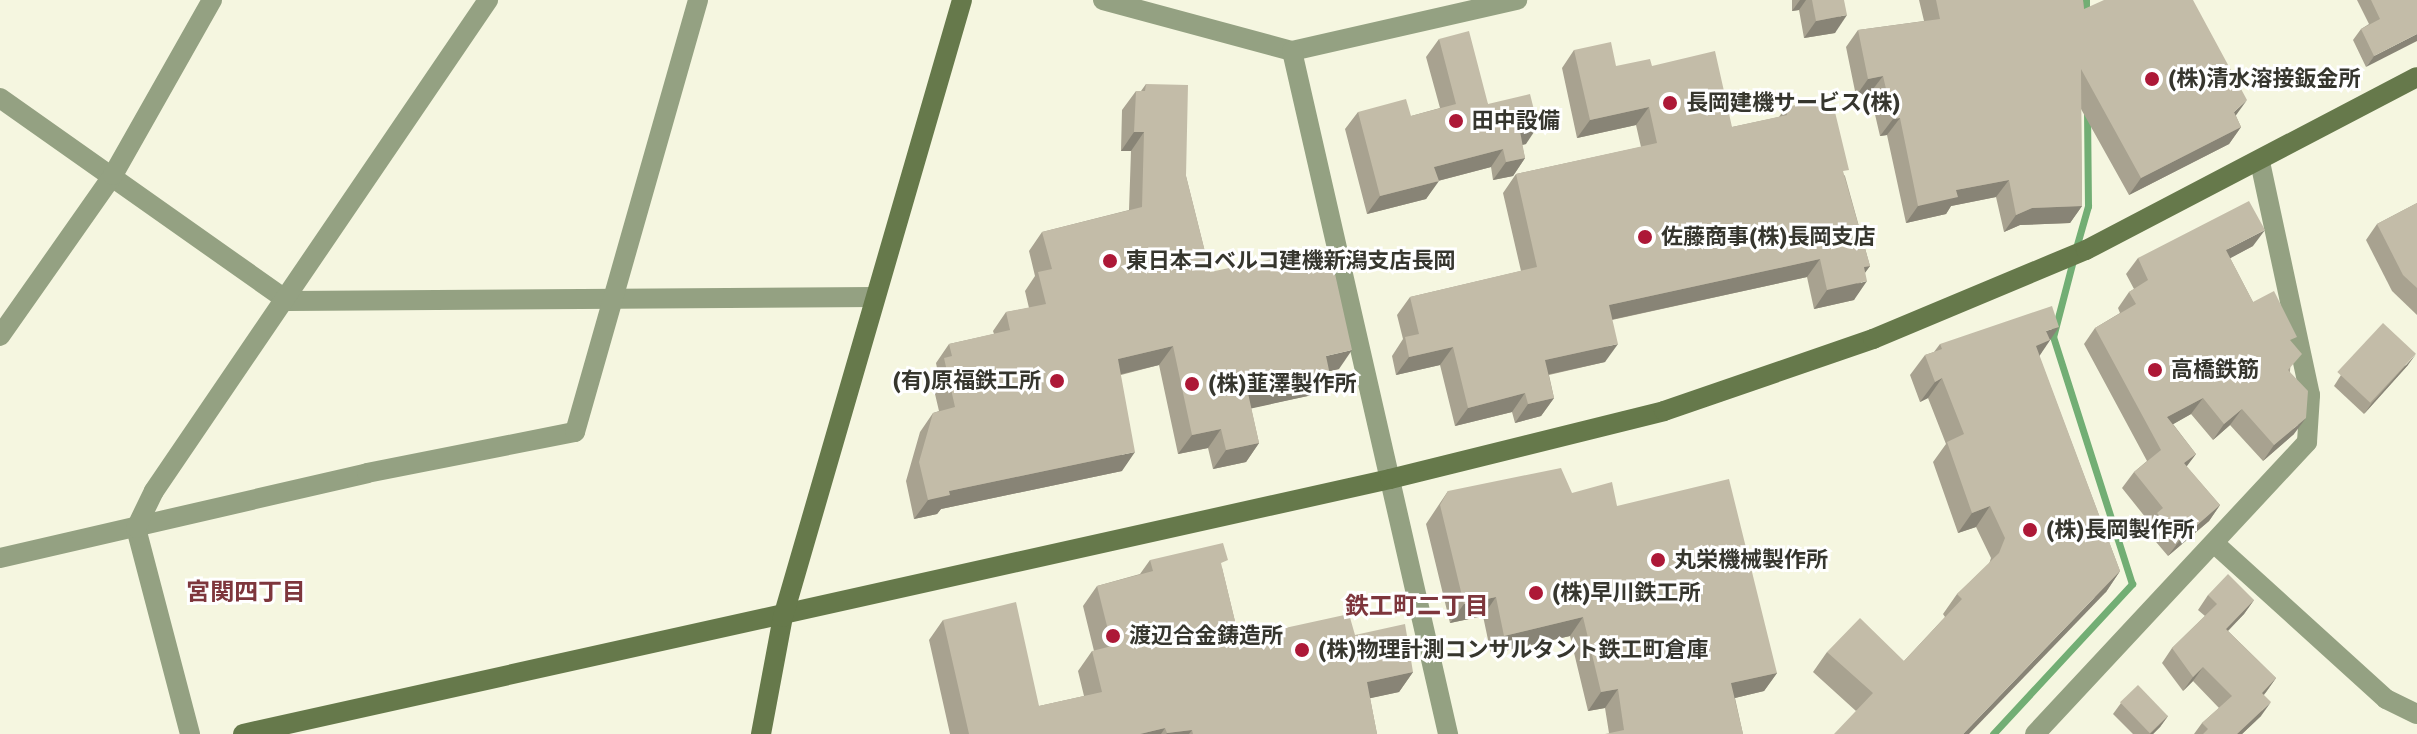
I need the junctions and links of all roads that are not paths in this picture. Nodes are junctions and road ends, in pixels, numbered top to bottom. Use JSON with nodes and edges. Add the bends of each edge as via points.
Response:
{"nodes":[{"id":1,"x":212,"y":0,"type":"edge"},
{"id":2,"x":488,"y":0,"type":"edge"},
{"id":3,"x":698,"y":0,"type":"edge"},
{"id":4,"x":962,"y":0,"type":"edge"},
{"id":5,"x":1103,"y":0,"type":"edge"},
{"id":6,"x":1517,"y":0,"type":"edge"},
{"id":7,"x":1292,"y":51,"type":"junction"},
{"id":8,"x":2417,"y":77,"type":"edge"},
{"id":9,"x":0,"y":98,"type":"edge"},
{"id":10,"x":2260,"y":161,"type":"junction"},
{"id":11,"x":113,"y":175,"type":"junction"},
{"id":12,"x":613,"y":297,"type":"junction"},
{"id":13,"x":875,"y":297,"type":"junction"},
{"id":14,"x":288,"y":301,"type":"junction"},
{"id":15,"x":0,"y":336,"type":"edge"},
{"id":16,"x":1390,"y":479,"type":"junction"},
{"id":17,"x":136,"y":528,"type":"junction"},
{"id":18,"x":2214,"y":543,"type":"junction"},
{"id":19,"x":0,"y":558,"type":"edge"},
{"id":20,"x":783,"y":617,"type":"junction"},
{"id":21,"x":2417,"y":714,"type":"edge"},
{"id":22,"x":190,"y":734,"type":"edge"},
{"id":23,"x":243,"y":734,"type":"edge"},
{"id":24,"x":761,"y":734,"type":"edge"},
{"id":25,"x":1448,"y":734,"type":"edge"},
{"id":26,"x":2035,"y":734,"type":"edge"}],
"edges":[{"from":1,"to":11,"type":"street"},
{"from":2,"to":14,"type":"street"},
{"from":3,"to":12,"type":"street"},
{"from":4,"to":13,"type":"street"},
{"from":5,"to":7,"type":"street"},
{"from":6,"to":7,"type":"street"},
{"from":7,"to":16,"type":"street"},
{"from":8,"to":10,"type":"street"},
{"from":9,"to":11,"type":"street"},
{"from":10,"to":16,"type":"street","via":[[2086,250],[1873,339],[1664,411]]},
{"from":10,"to":18,"type":"street","via":[[2312,421],[2307,442],[2292,462]]},
{"from":11,"to":14,"type":"street"},
{"from":11,"to":15,"type":"street"},
{"from":12,"to":13,"type":"street"},
{"from":12,"to":14,"type":"street"},
{"from":12,"to":17,"type":"street","via":[[575,432],[367,473]]},
{"from":13,"to":20,"type":"street"},
{"from":14,"to":17,"type":"street","via":[[154,491]]},
{"from":16,"to":20,"type":"street"},
{"from":16,"to":25,"type":"street"},
{"from":17,"to":19,"type":"street"},
{"from":17,"to":22,"type":"street"},
{"from":18,"to":21,"type":"street","via":[[2386,699]]},
{"from":18,"to":26,"type":"street"},
{"from":20,"to":23,"type":"street"},
{"from":20,"to":24,"type":"street"}]}
